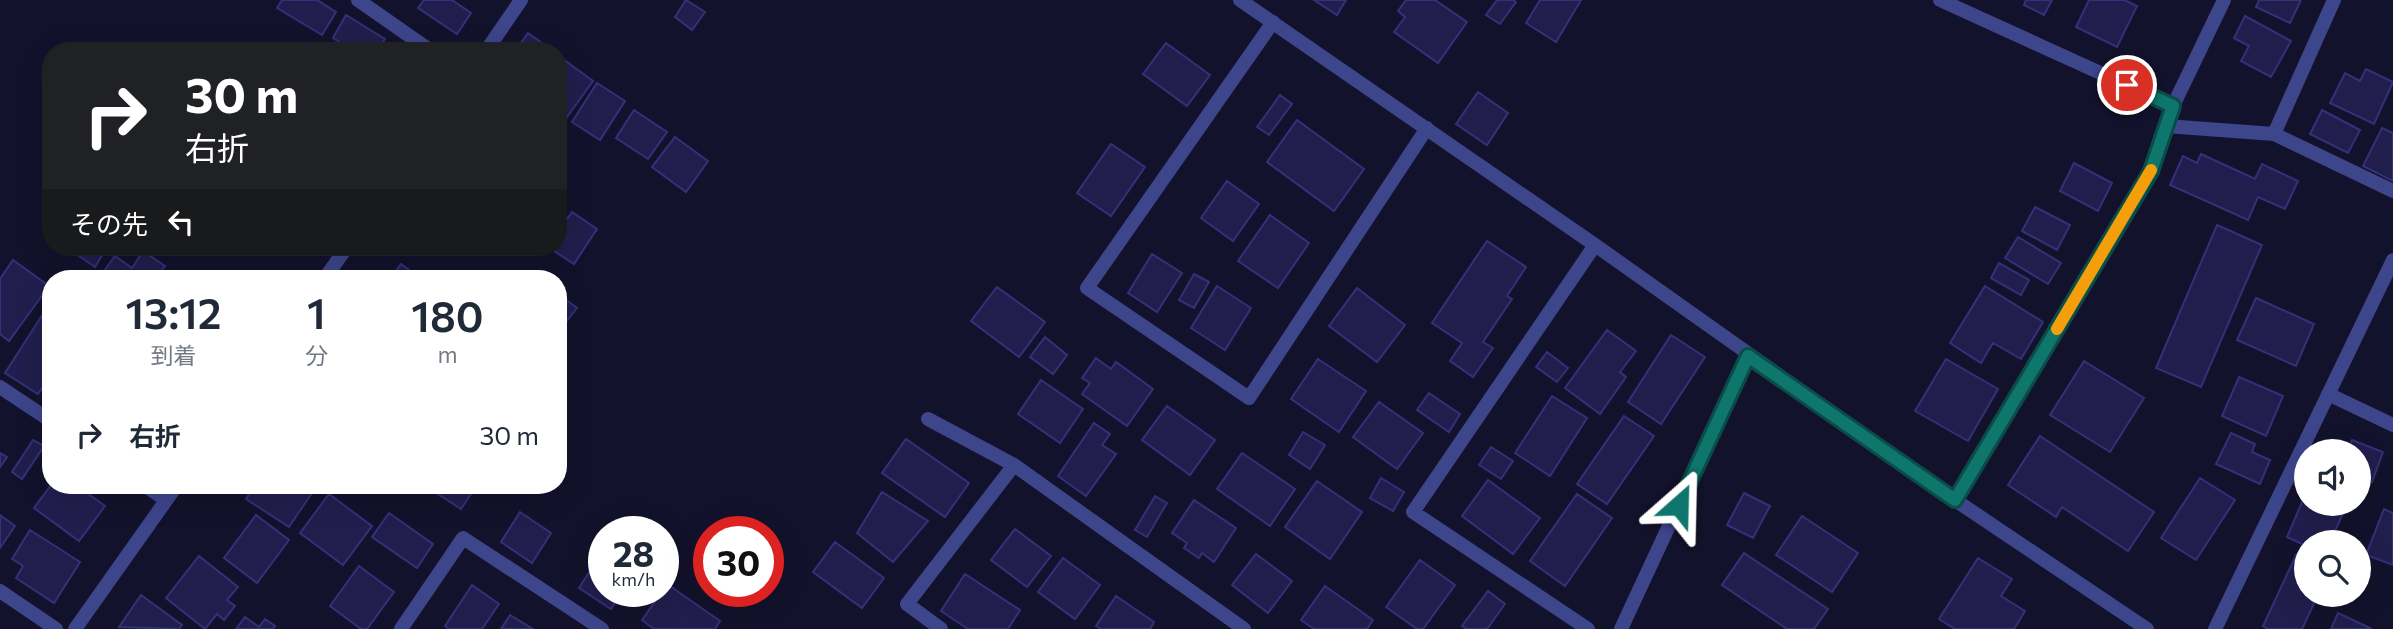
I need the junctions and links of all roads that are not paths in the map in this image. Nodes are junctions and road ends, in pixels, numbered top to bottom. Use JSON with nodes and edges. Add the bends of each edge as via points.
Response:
{"nodes":[{"id":1,"x":358,"y":0,"type":"edge"},
{"id":2,"x":521,"y":0,"type":"edge"},
{"id":3,"x":1240,"y":0,"type":"edge"},
{"id":4,"x":1940,"y":0,"type":"edge"},
{"id":5,"x":2224,"y":0,"type":"edge"},
{"id":6,"x":2334,"y":0,"type":"edge"},
{"id":7,"x":1273,"y":22,"type":"junction"},
{"id":8,"x":417,"y":42,"type":"edge"},
{"id":9,"x":492,"y":42,"type":"edge"},
{"id":10,"x":2173,"y":106,"type":"junction"},
{"id":11,"x":2166,"y":126,"type":"junction"},
{"id":12,"x":1427,"y":128,"type":"junction"},
{"id":13,"x":2274,"y":134,"type":"junction"},
{"id":14,"x":2393,"y":191,"type":"edge"},
{"id":15,"x":1595,"y":245,"type":"junction"},
{"id":16,"x":2393,"y":260,"type":"edge"},
{"id":17,"x":1748,"y":356,"type":"junction"},
{"id":18,"x":0,"y":387,"type":"edge"},
{"id":19,"x":2328,"y":394,"type":"junction"},
{"id":20,"x":42,"y":415,"type":"edge"},
{"id":21,"x":928,"y":419,"type":"dead end"},
{"id":22,"x":2393,"y":425,"type":"edge"},
{"id":23,"x":1014,"y":465,"type":"junction"},
{"id":24,"x":157,"y":494,"type":"edge"},
{"id":25,"x":170,"y":494,"type":"edge"},
{"id":26,"x":166,"y":500,"type":"junction"},
{"id":27,"x":1955,"y":500,"type":"junction"},
{"id":28,"x":0,"y":591,"type":"edge"},
{"id":29,"x":56,"y":629,"type":"edge"},
{"id":30,"x":75,"y":629,"type":"edge"},
{"id":31,"x":401,"y":629,"type":"edge"},
{"id":32,"x":603,"y":629,"type":"edge"},
{"id":33,"x":941,"y":629,"type":"edge"},
{"id":34,"x":1244,"y":629,"type":"edge"},
{"id":35,"x":1588,"y":629,"type":"edge"},
{"id":36,"x":1621,"y":629,"type":"edge"},
{"id":37,"x":2147,"y":629,"type":"edge"},
{"id":38,"x":2215,"y":629,"type":"edge"}],
"edges":[{"from":1,"to":8,"type":"street"},
{"from":2,"to":9,"type":"street"},
{"from":3,"to":7,"type":"street"},
{"from":4,"to":10,"type":"street"},
{"from":5,"to":10,"type":"street"},
{"from":6,"to":13,"type":"street"},
{"from":7,"to":12,"type":"street"},
{"from":7,"to":12,"type":"street","via":[[1087,288],[1249,398]]},
{"from":10,"to":11,"type":"street"},
{"from":11,"to":13,"type":"street"},
{"from":11,"to":27,"type":"street","via":[[2151,171]]},
{"from":12,"to":15,"type":"street"},
{"from":13,"to":14,"type":"street"},
{"from":15,"to":17,"type":"street"},
{"from":15,"to":35,"type":"street","via":[[1413,512]]},
{"from":16,"to":19,"type":"street"},
{"from":17,"to":27,"type":"street"},
{"from":17,"to":36,"type":"street"},
{"from":18,"to":20,"type":"street"},
{"from":19,"to":22,"type":"street"},
{"from":19,"to":38,"type":"street"},
{"from":21,"to":23,"type":"street"},
{"from":23,"to":33,"type":"street","via":[[907,604]]},
{"from":23,"to":34,"type":"street"},
{"from":24,"to":26,"type":"street"},
{"from":25,"to":26,"type":"street"},
{"from":26,"to":30,"type":"street"},
{"from":27,"to":37,"type":"street"},
{"from":28,"to":29,"type":"street"},
{"from":31,"to":32,"type":"street","via":[[463,538]]}]}
